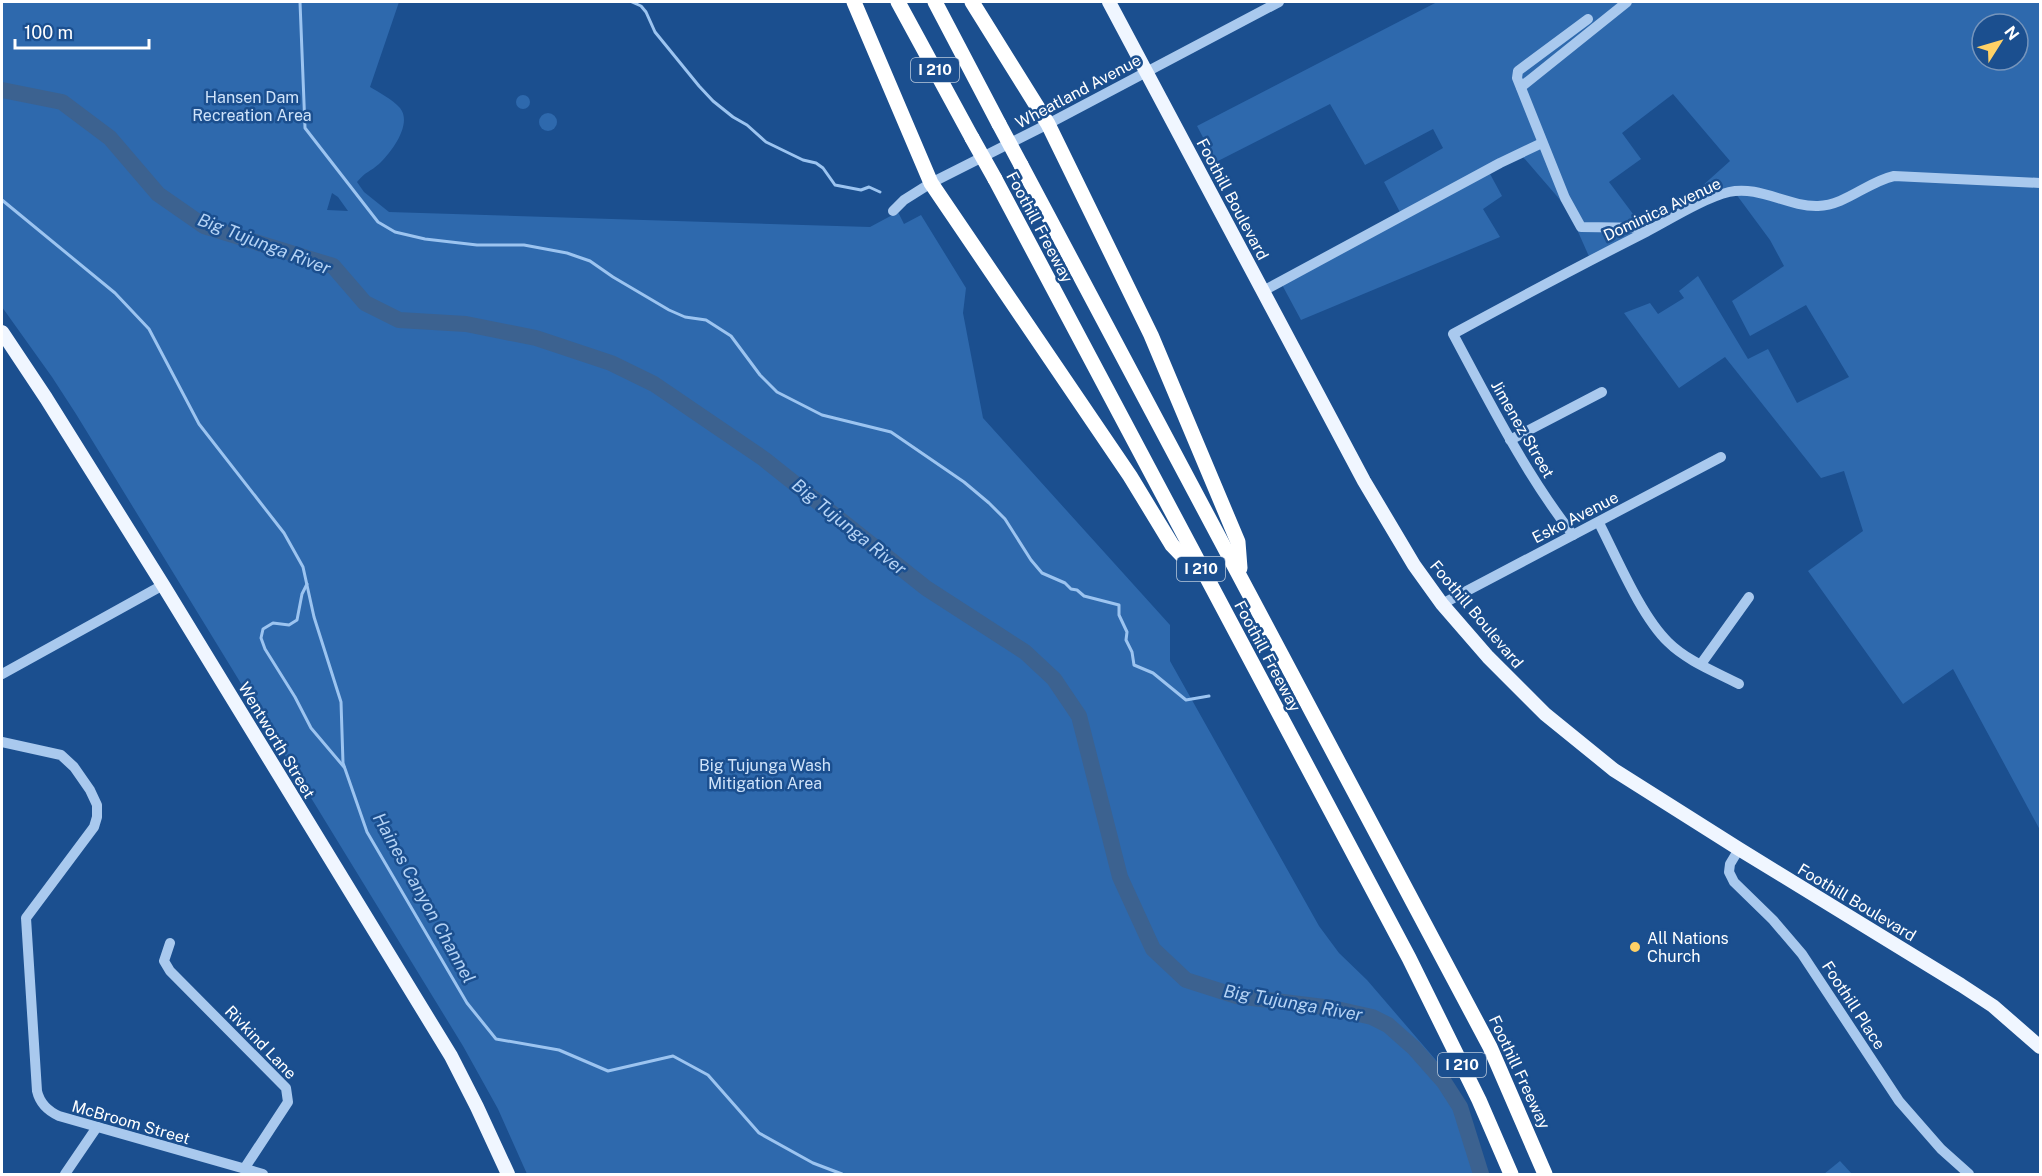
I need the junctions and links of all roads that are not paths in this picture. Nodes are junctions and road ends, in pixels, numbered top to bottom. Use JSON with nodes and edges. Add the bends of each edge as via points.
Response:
{"nodes":[{"id":1,"x":854,"y":2,"type":"edge"},
{"id":2,"x":898,"y":2,"type":"edge"},
{"id":3,"x":935,"y":2,"type":"edge"},
{"id":4,"x":972,"y":2,"type":"edge"},
{"id":5,"x":1109,"y":2,"type":"edge"},
{"id":6,"x":1280,"y":2,"type":"edge"},
{"id":7,"x":1627,"y":2,"type":"edge"},
{"id":8,"x":1588,"y":19,"type":"dead end"},
{"id":9,"x":1146,"y":71,"type":"junction"},
{"id":10,"x":1521,"y":87,"type":"junction"},
{"id":11,"x":1048,"y":124,"type":"junction"},
{"id":12,"x":1542,"y":143,"type":"junction"},
{"id":13,"x":931,"y":183,"type":"junction"},
{"id":14,"x":2040,"y":183,"type":"edge"},
{"id":15,"x":894,"y":211,"type":"dead end"},
{"id":16,"x":1653,"y":228,"type":"junction"},
{"id":17,"x":1263,"y":291,"type":"junction"},
{"id":18,"x":2,"y":332,"type":"edge"},
{"id":19,"x":1453,"y":334,"type":"joint"},
{"id":20,"x":1602,"y":392,"type":"dead end"},
{"id":21,"x":1510,"y":440,"type":"junction"},
{"id":22,"x":1721,"y":458,"type":"dead end"},
{"id":23,"x":1599,"y":523,"type":"junction"},
{"id":24,"x":1573,"y":535,"type":"junction"},
{"id":25,"x":1241,"y":577,"type":"junction"},
{"id":26,"x":1210,"y":584,"type":"junction"},
{"id":27,"x":163,"y":585,"type":"junction"},
{"id":28,"x":1749,"y":597,"type":"dead end"},
{"id":29,"x":1443,"y":604,"type":"junction"},
{"id":30,"x":1701,"y":664,"type":"junction"},
{"id":31,"x":2,"y":674,"type":"edge"},
{"id":32,"x":1739,"y":684,"type":"dead end"},
{"id":33,"x":2,"y":742,"type":"edge"},
{"id":34,"x":1739,"y":849,"type":"junction"},
{"id":35,"x":170,"y":943,"type":"dead end"},
{"id":36,"x":2040,"y":1047,"type":"edge"},
{"id":37,"x":97,"y":1127,"type":"junction"},
{"id":38,"x":244,"y":1169,"type":"junction"},
{"id":39,"x":65,"y":1174,"type":"edge"},
{"id":40,"x":263,"y":1174,"type":"edge"},
{"id":41,"x":508,"y":1174,"type":"edge"},
{"id":42,"x":1510,"y":1174,"type":"edge"},
{"id":43,"x":1545,"y":1174,"type":"edge"},
{"id":44,"x":1969,"y":1174,"type":"edge"}],
"edges":[{"from":1,"to":13,"type":"highway"},
{"from":2,"to":26,"type":"highway","name":"Foothill Freeway","number":"I 210","bridge":true},
{"from":3,"to":25,"type":"highway","name":"Foothill Freeway","number":"I 210","bridge":true},
{"from":4,"to":11,"type":"highway"},
{"from":5,"to":9,"type":"main road","name":"Foothill Boulevard"},
{"from":6,"to":9,"type":"street","name":"Wheatland Avenue"},
{"from":7,"to":10,"type":"street"},
{"from":8,"to":10,"type":"street","via":[[1518,70]]},
{"from":9,"to":11,"type":"street","name":"Wheatland Avenue"},
{"from":9,"to":17,"type":"main road","name":"Foothill Boulevard"},
{"from":10,"to":12,"type":"street"},
{"from":11,"to":13,"type":"street","name":"Wheatland Avenue"},
{"from":11,"to":25,"type":"highway","via":[[1151,335],[1238,542]]},
{"from":12,"to":16,"type":"street","via":[[1581,227]]},
{"from":12,"to":17,"type":"street"},
{"from":13,"to":15,"type":"street","name":"Wheatland Avenue"},
{"from":13,"to":26,"type":"highway","via":[[1130,476],[1172,545]]},
{"from":14,"to":16,"type":"street","name":"Dominica Avenue","via":[[1894,176],[1838,202],[1819,206],[1744,191],[1729,192]]},
{"from":16,"to":19,"type":"street","name":"Dominica Avenue"},
{"from":17,"to":29,"type":"main road","name":"Foothill Boulevard","via":[[1364,481],[1402,547]]},
{"from":18,"to":27,"type":"main road","name":"Wentworth Street"},
{"from":19,"to":21,"type":"street","name":"Jimenez Street"},
{"from":20,"to":21,"type":"street"},
{"from":21,"to":24,"type":"street","name":"Jimenez Street"},
{"from":22,"to":23,"type":"street","name":"Esko Avenue"},
{"from":23,"to":24,"type":"street","name":"Esko Avenue"},
{"from":23,"to":30,"type":"street","via":[[1652,623],[1677,649]]},
{"from":24,"to":29,"type":"street","name":"Esko Avenue"},
{"from":25,"to":43,"type":"highway","name":"Foothill Freeway","number":"I 210","via":[[1469,1007],[1508,1085]]},
{"from":26,"to":42,"type":"highway","name":"Foothill Freeway","number":"I 210","via":[[1409,958],[1479,1100]]},
{"from":27,"to":31,"type":"street"},
{"from":27,"to":41,"type":"main road","name":"Wentworth Street","via":[[451,1056]]},
{"from":28,"to":30,"type":"street"},
{"from":29,"to":34,"type":"main road","name":"Foothill Boulevard","via":[[1488,657],[1564,730],[1614,770]]},
{"from":30,"to":32,"type":"street"},
{"from":33,"to":37,"type":"street","name":"McBroom Street","via":[[61,755],[74,767],[97,805],[94,827],[26,918],[38,1096],[51,1112]]},
{"from":34,"to":36,"type":"main road","name":"Foothill Boulevard","via":[[1993,1006]]},
{"from":34,"to":44,"type":"street","name":"Foothill Place","via":[[1730,864],[1734,882],[1795,945],[1899,1101]]},
{"from":35,"to":38,"type":"street","name":"Rivkind Lane","via":[[164,962],[170,971],[286,1088],[288,1102]]},
{"from":37,"to":38,"type":"street","name":"McBroom Street"},
{"from":37,"to":39,"type":"street"},
{"from":38,"to":40,"type":"street","name":"McBroom Street"}]}
